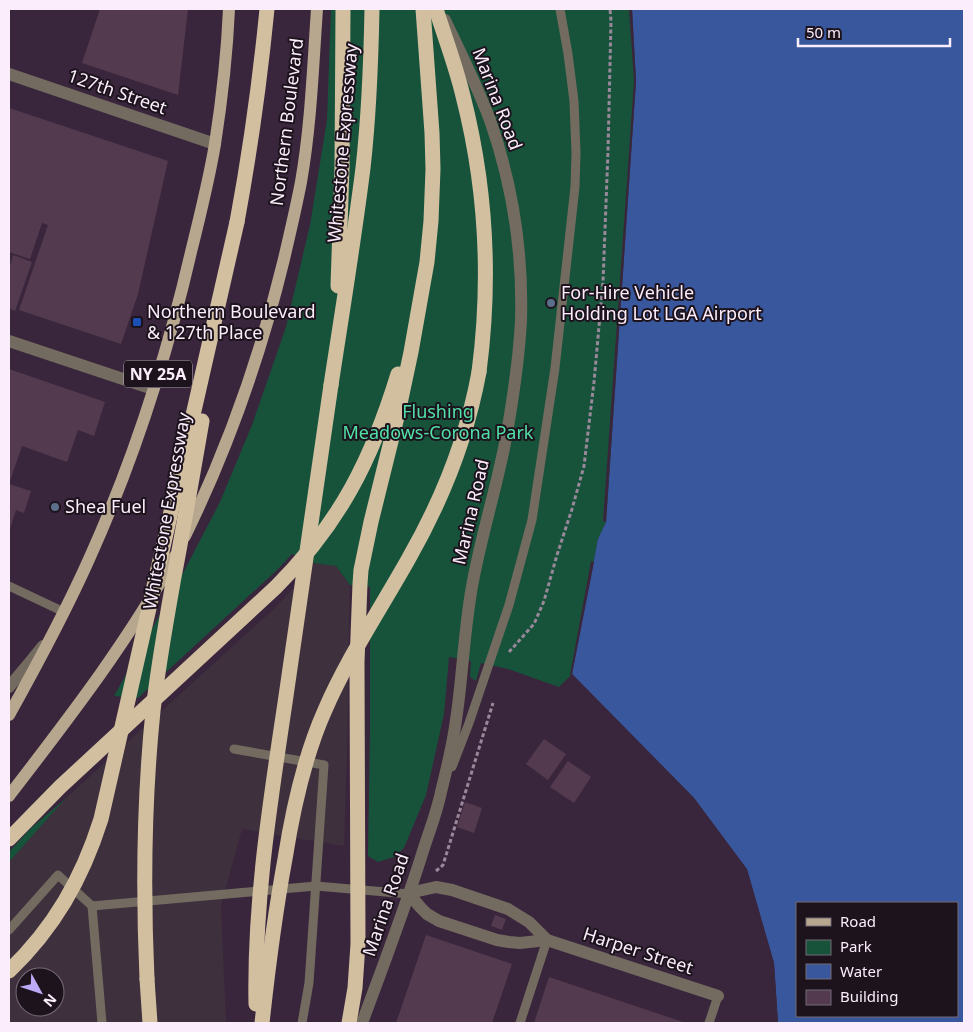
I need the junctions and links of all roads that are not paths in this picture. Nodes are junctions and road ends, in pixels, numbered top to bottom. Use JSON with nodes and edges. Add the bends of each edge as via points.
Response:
{"nodes":[{"id":1,"x":230,"y":9,"type":"edge"},
{"id":2,"x":267,"y":9,"type":"edge"},
{"id":3,"x":317,"y":9,"type":"edge"},
{"id":4,"x":343,"y":9,"type":"edge"},
{"id":5,"x":372,"y":9,"type":"edge"},
{"id":6,"x":423,"y":9,"type":"edge"},
{"id":7,"x":436,"y":9,"type":"edge"},
{"id":8,"x":440,"y":9,"type":"edge"},
{"id":9,"x":560,"y":9,"type":"edge"},
{"id":10,"x":9,"y":74,"type":"edge"},
{"id":11,"x":214,"y":144,"type":"junction"},
{"id":12,"x":237,"y":222,"type":"junction"},
{"id":13,"x":424,"y":284,"type":"junction"},
{"id":14,"x":9,"y":341,"type":"edge"},
{"id":15,"x":331,"y":385,"type":"junction"},
{"id":16,"x":153,"y":389,"type":"junction"},
{"id":17,"x":9,"y":586,"type":"edge"},
{"id":18,"x":64,"y":612,"type":"junction"},
{"id":19,"x":9,"y":687,"type":"edge"},
{"id":20,"x":9,"y":715,"type":"edge"},
{"id":21,"x":234,"y":749,"type":"dead end"},
{"id":22,"x":441,"y":794,"type":"junction"},
{"id":23,"x":9,"y":796,"type":"edge"},
{"id":24,"x":9,"y":838,"type":"edge"},
{"id":25,"x":316,"y":886,"type":"junction"},
{"id":26,"x":358,"y":890,"type":"junction"},
{"id":27,"x":410,"y":894,"type":"junction"},
{"id":28,"x":92,"y":906,"type":"junction"},
{"id":29,"x":9,"y":930,"type":"edge"},
{"id":30,"x":548,"y":940,"type":"junction"},
{"id":31,"x":9,"y":972,"type":"edge"},
{"id":32,"x":718,"y":996,"type":"joint"},
{"id":33,"x":102,"y":1023,"type":"edge"},
{"id":34,"x":149,"y":1023,"type":"edge"},
{"id":35,"x":256,"y":1023,"type":"edge"},
{"id":36,"x":262,"y":1023,"type":"edge"},
{"id":37,"x":302,"y":1023,"type":"edge"},
{"id":38,"x":349,"y":1023,"type":"edge"},
{"id":39,"x":362,"y":1023,"type":"edge"},
{"id":40,"x":520,"y":1023,"type":"edge"},
{"id":41,"x":709,"y":1023,"type":"edge"}],
"edges":[{"from":1,"to":11,"type":"main road","number":"NY 25A"},
{"from":2,"to":12,"type":"highway","name":"Whitestone Expressway"},
{"from":3,"to":23,"type":"main road","name":"Northern Boulevard","via":[[314,69],[301,182],[276,291],[226,443],[176,554],[145,608],[90,690]]},
{"from":4,"to":15,"type":"highway","via":[[341,212]]},
{"from":5,"to":15,"type":"highway","name":"Whitestone Expressway","via":[[363,166]]},
{"from":6,"to":13,"type":"highway","via":[[433,169]]},
{"from":7,"to":36,"type":"highway","bridge":true,"via":[[466,109],[482,208],[486,298],[478,372],[463,438],[446,484],[409,558],[338,682],[310,748],[286,848]]},
{"from":8,"to":22,"type":"street","name":"Marina Road","via":[[477,88],[508,181],[518,249],[521,319],[513,400],[474,574],[456,721]]},
{"from":9,"to":22,"type":"lane","via":[[574,101],[575,186],[555,368],[532,520],[509,605]]},
{"from":10,"to":11,"type":"street","name":"127th Street"},
{"from":11,"to":16,"type":"main road","number":"NY 25A","via":[[187,272]]},
{"from":12,"to":31,"type":"highway","bridge":true,"via":[[101,819],[83,867],[63,905],[39,939]]},
{"from":12,"to":34,"type":"highway","name":"Whitestone Expressway","bridge":true,"via":[[153,712],[145,937]]},
{"from":13,"to":24,"type":"highway","via":[[376,438],[357,480],[326,529],[276,587]]},
{"from":13,"to":26,"type":"highway","via":[[402,396],[361,570],[357,662]]},
{"from":14,"to":16,"type":"street"},
{"from":15,"to":35,"type":"highway","name":"Whitestone Expressway","bridge":true,"via":[[267,824],[257,936]]},
{"from":16,"to":18,"type":"main road","number":"NY 25A","via":[[112,503]]},
{"from":17,"to":18,"type":"lane"},
{"from":18,"to":19,"type":"street","via":[[42,647]]},
{"from":18,"to":20,"type":"main road","number":"NY 25A"},
{"from":21,"to":25,"type":"lane","via":[[324,765]]},
{"from":22,"to":27,"type":"street","name":"Marina Road"},
{"from":25,"to":26,"type":"lane"},
{"from":25,"to":28,"type":"lane"},
{"from":25,"to":37,"type":"lane"},
{"from":26,"to":27,"type":"lane"},
{"from":26,"to":38,"type":"highway","via":[[357,966]]},
{"from":27,"to":30,"type":"street","name":"Harper Street","via":[[427,914],[439,921],[497,940],[520,943]]},
{"from":27,"to":30,"type":"street","name":"Harper Street","via":[[436,888],[470,896],[520,915]]},
{"from":27,"to":39,"type":"street","name":"Marina Road"},
{"from":28,"to":29,"type":"lane","via":[[58,875]]},
{"from":28,"to":33,"type":"lane"},
{"from":30,"to":32,"type":"street","name":"Harper Street"},
{"from":30,"to":40,"type":"lane"},
{"from":32,"to":41,"type":"lane"}]}
